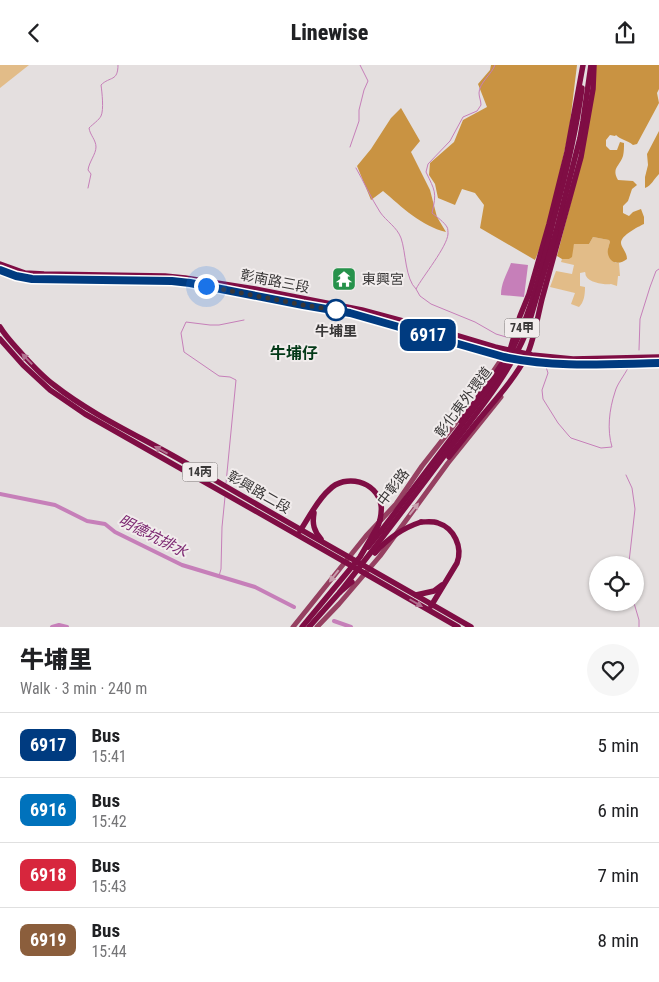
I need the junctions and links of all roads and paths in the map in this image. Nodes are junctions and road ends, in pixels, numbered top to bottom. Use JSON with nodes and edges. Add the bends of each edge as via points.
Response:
{"nodes":[{"id":1,"x":584,"y":65,"type":"edge"},
{"id":2,"x":592,"y":65,"type":"edge"},
{"id":3,"x":585,"y":88,"type":"junction"},
{"id":4,"x":0,"y":264,"type":"edge"},
{"id":5,"x":0,"y":270,"type":"edge"},
{"id":6,"x":0,"y":327,"type":"edge"},
{"id":7,"x":0,"y":339,"type":"edge"},
{"id":8,"x":510,"y":351,"type":"junction"},
{"id":9,"x":528,"y":354,"type":"junction"},
{"id":10,"x":506,"y":357,"type":"junction"},
{"id":11,"x":659,"y":357,"type":"edge"},
{"id":12,"x":523,"y":361,"type":"junction"},
{"id":13,"x":659,"y":363,"type":"edge"},
{"id":14,"x":434,"y":453,"type":"junction"},
{"id":15,"x":448,"y":463,"type":"junction"},
{"id":16,"x":422,"y":466,"type":"junction"},
{"id":17,"x":437,"y":479,"type":"junction"},
{"id":18,"x":423,"y":480,"type":"junction"},
{"id":19,"x":315,"y":509,"type":"junction"},
{"id":20,"x":299,"y":533,"type":"junction"},
{"id":21,"x":322,"y":541,"type":"junction"},
{"id":22,"x":360,"y":557,"type":"junction"},
{"id":23,"x":347,"y":559,"type":"junction"},
{"id":24,"x":367,"y":571,"type":"junction"},
{"id":25,"x":444,"y":584,"type":"junction"},
{"id":26,"x":340,"y":591,"type":"junction"},
{"id":27,"x":416,"y":595,"type":"junction"},
{"id":28,"x":432,"y":604,"type":"junction"},
{"id":29,"x":429,"y":611,"type":"junction"},
{"id":30,"x":293,"y":627,"type":"edge"},
{"id":31,"x":302,"y":627,"type":"edge"},
{"id":32,"x":309,"y":627,"type":"edge"},
{"id":33,"x":317,"y":627,"type":"edge"},
{"id":34,"x":458,"y":627,"type":"edge"},
{"id":35,"x":471,"y":627,"type":"edge"}],
"edges":[{"from":1,"to":3,"type":"main road","name":"彰化東外環道","number":"74甲"},
{"from":1,"to":8,"type":"main road","number":"74甲","via":[[549,224]]},
{"from":2,"to":3,"type":"main road","name":"彰化東外環道","number":"74甲"},
{"from":2,"to":9,"type":"main road","number":"74甲","via":[[593,89],[581,157]]},
{"from":3,"to":18,"type":"main road","name":"彰化東外環道","number":"74甲","bridge":true,"via":[[583,121],[574,163],[526,333],[498,385]]},
{"from":4,"to":8,"type":"main road","name":"彰南路三段","via":[[25,273],[44,275],[166,276],[225,284],[362,310]]},
{"from":5,"to":10,"type":"main road","name":"彰南路三段","via":[[32,279],[190,283],[350,313]]},
{"from":20,"to":6,"type":"main road","name":"彰興路二段","number":"14丙","one_way":true,"via":[[73,399],[53,385]]},
{"from":7,"to":20,"type":"main road","name":"彰興路二段","number":"14丙","via":[[50,390],[85,414]]},
{"from":8,"to":9,"type":"main road","name":"彰南路三段"},
{"from":8,"to":10,"type":"main road","name":"彰化東外環道"},
{"from":9,"to":11,"type":"main road","name":"彰南路三段","via":[[573,359]]},
{"from":9,"to":12,"type":"main road"},
{"from":10,"to":12,"type":"main road","name":"彰南路三段"},
{"from":10,"to":14,"type":"street","name":"中彰路"},
{"from":10,"to":18,"type":"main road","name":"彰化東外環道","bridge":true,"via":[[434,457]]},
{"from":12,"to":13,"type":"main road","name":"彰南路三段"},
{"from":12,"to":15,"type":"street","via":[[518,375]]},
{"from":12,"to":18,"type":"main road","bridge":true,"via":[[441,465]]},
{"from":14,"to":15,"type":"street"},
{"from":14,"to":16,"type":"street","name":"中彰路"},
{"from":15,"to":17,"type":"street"},
{"from":16,"to":17,"type":"street"},
{"from":16,"to":23,"type":"street","name":"中彰路","via":[[396,504]]},
{"from":24,"to":17,"type":"street","one_way":true},
{"from":18,"to":22,"type":"main road","name":"彰化東外環道","number":"74甲","bridge":true},
{"from":18,"to":26,"type":"main road","name":"彰化東外環道","number":"74甲","bridge":true},
{"from":19,"to":20,"type":"main road"},
{"from":19,"to":21,"type":"main road","via":[[313,526]]},
{"from":19,"to":22,"type":"main road","bridge":true,"via":[[329,489],[344,481],[361,482],[375,492],[381,503],[381,516]]},
{"from":20,"to":21,"type":"main road","name":"彰興路二段","number":"14丙"},
{"from":20,"to":23,"type":"main road","name":"彰興路二段","number":"14丙"},
{"from":21,"to":23,"type":"main road","name":"彰興路二段","number":"14丙"},
{"from":22,"to":31,"type":"main road","name":"彰化東外環道","number":"74甲","bridge":true},
{"from":23,"to":24,"type":"main road","name":"彰興路二段","number":"14丙"},
{"from":23,"to":30,"type":"street","name":"中彰路","one_way":true},
{"from":24,"to":27,"type":"main road","name":"彰興路二段","number":"14丙"},
{"from":24,"to":29,"type":"main road","name":"彰興路二段","number":"14丙","one_way":true},
{"from":24,"to":33,"type":"street"},
{"from":25,"to":26,"type":"main road","bridge":true,"via":[[459,557],[455,536],[437,523],[422,522],[399,532],[381,545],[352,582]]},
{"from":25,"to":27,"type":"main road","via":[[434,591]]},
{"from":25,"to":28,"type":"main road"},
{"from":26,"to":32,"type":"main road","name":"彰化東外環道","number":"74甲"},
{"from":27,"to":28,"type":"main road","name":"彰興路二段","number":"14丙"},
{"from":28,"to":29,"type":"main road"},
{"from":28,"to":35,"type":"main road","name":"彰興路二段","number":"14丙"},
{"from":29,"to":34,"type":"main road","name":"彰興路二段","number":"14丙"}]}
